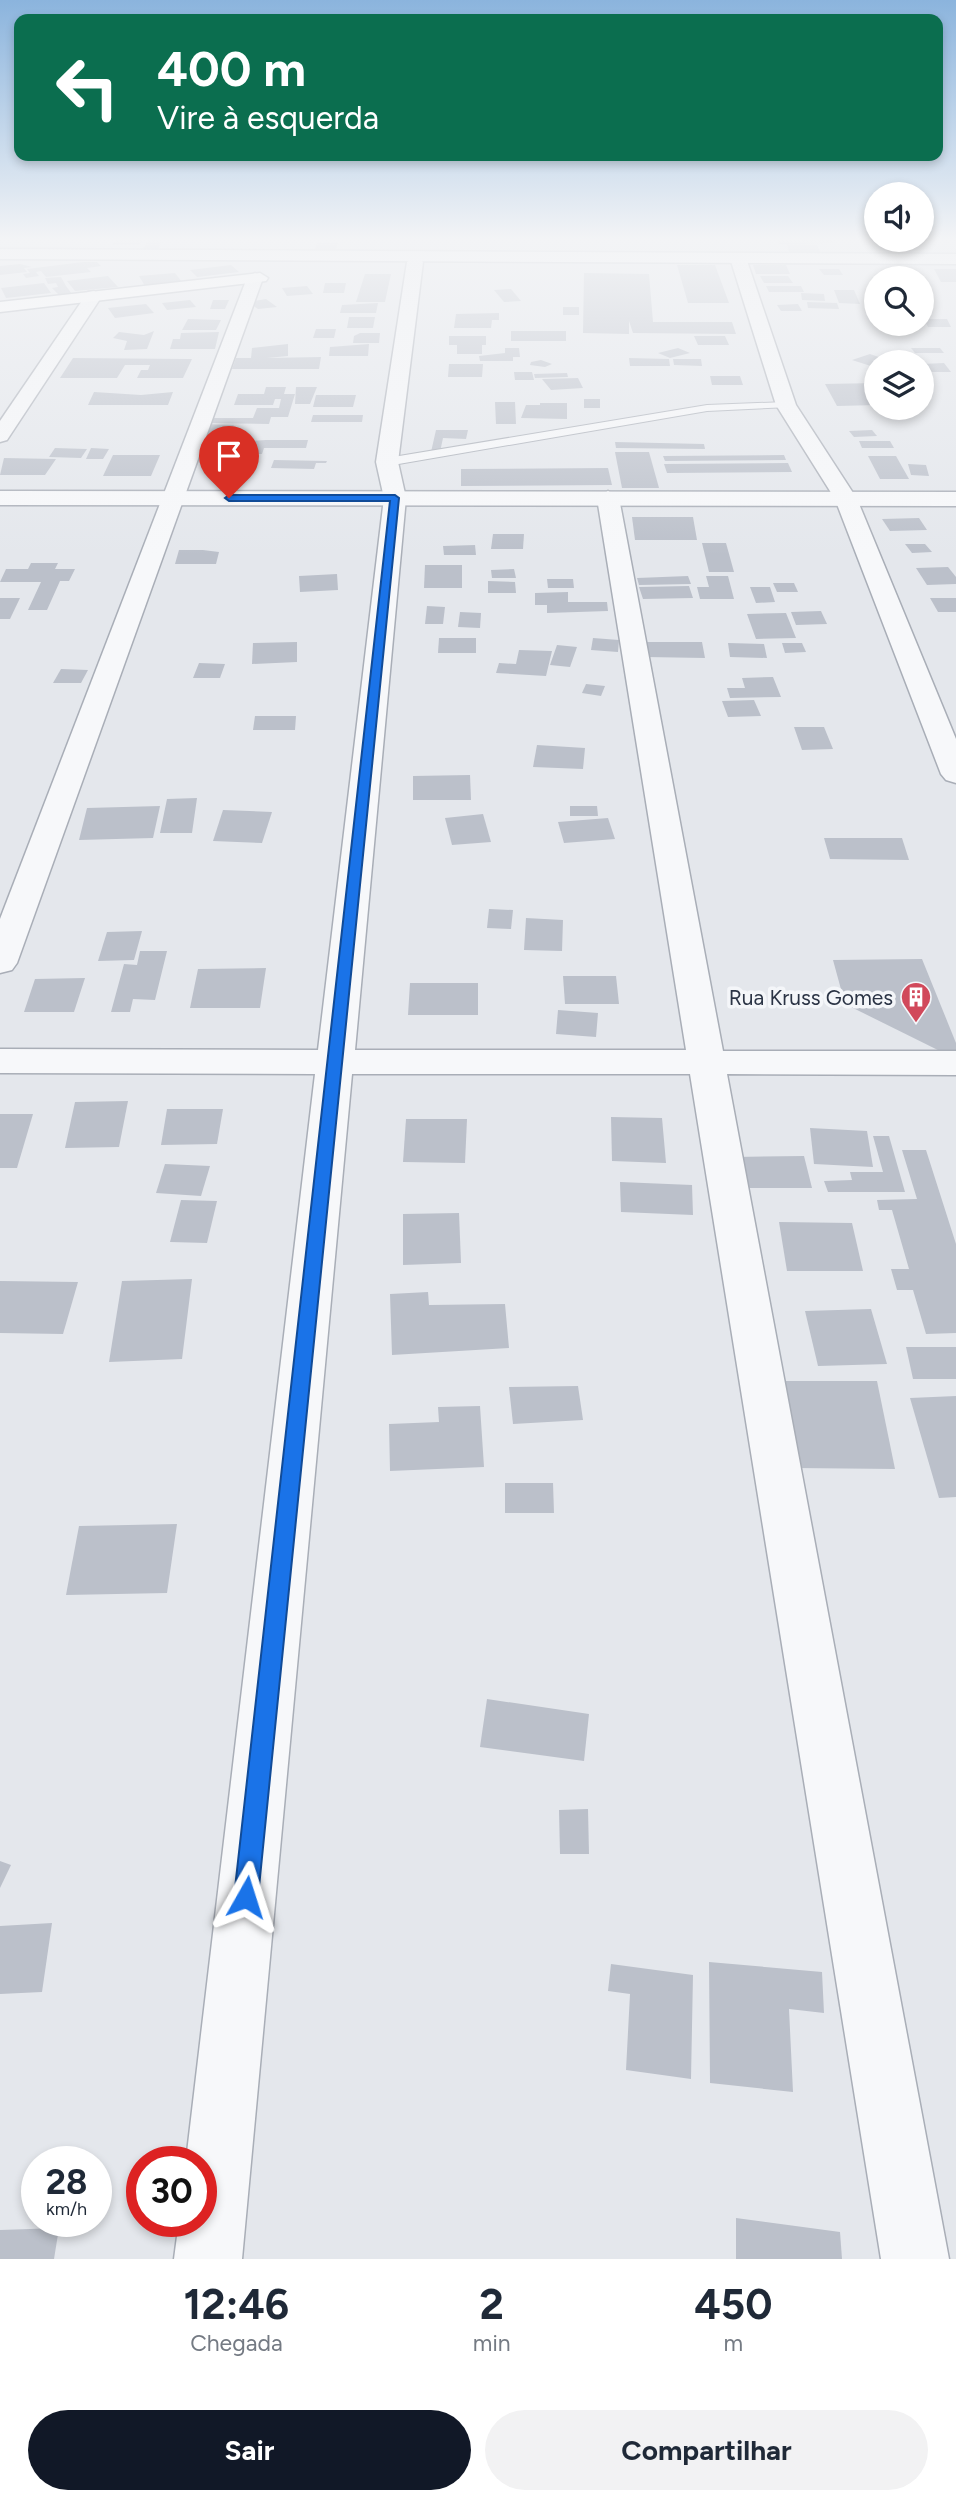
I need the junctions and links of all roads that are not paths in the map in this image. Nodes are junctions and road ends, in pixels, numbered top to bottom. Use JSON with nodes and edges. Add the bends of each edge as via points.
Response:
{"nodes":[{"id":1,"x":61,"y":344,"type":"edge"},
{"id":2,"x":231,"y":344,"type":"edge"},
{"id":3,"x":408,"y":344,"type":"edge"},
{"id":4,"x":766,"y":344,"type":"edge"},
{"id":5,"x":786,"y":405,"type":"junction"},
{"id":6,"x":0,"y":436,"type":"edge"},
{"id":7,"x":391,"y":480,"type":"junction"},
{"id":8,"x":0,"y":498,"type":"edge"},
{"id":9,"x":174,"y":498,"type":"junction"},
{"id":10,"x":608,"y":498,"type":"junction"},
{"id":11,"x":846,"y":499,"type":"junction"},
{"id":12,"x":956,"y":499,"type":"edge"},
{"id":13,"x":956,"y":774,"type":"edge"},
{"id":14,"x":0,"y":963,"type":"edge"},
{"id":15,"x":0,"y":1061,"type":"edge"},
{"id":16,"x":335,"y":1062,"type":"junction"},
{"id":17,"x":706,"y":1062,"type":"junction"},
{"id":18,"x":956,"y":1063,"type":"edge"},
{"id":19,"x":208,"y":2259,"type":"edge"},
{"id":20,"x":915,"y":2259,"type":"edge"}],
"edges":[{"from":1,"to":6,"type":"street"},
{"from":2,"to":9,"type":"street"},
{"from":3,"to":7,"type":"street"},
{"from":4,"to":5,"type":"street"},
{"from":5,"to":7,"type":"lane","via":[[707,408]]},
{"from":5,"to":11,"type":"street"},
{"from":7,"to":9,"type":"street"},
{"from":7,"to":10,"type":"street"},
{"from":7,"to":16,"type":"street"},
{"from":8,"to":9,"type":"street"},
{"from":9,"to":14,"type":"street"},
{"from":10,"to":11,"type":"street"},
{"from":10,"to":17,"type":"street"},
{"from":11,"to":12,"type":"street"},
{"from":11,"to":13,"type":"street"},
{"from":15,"to":16,"type":"street"},
{"from":16,"to":17,"type":"street"},
{"from":16,"to":19,"type":"street"},
{"from":17,"to":18,"type":"street"},
{"from":17,"to":20,"type":"street"}]}
